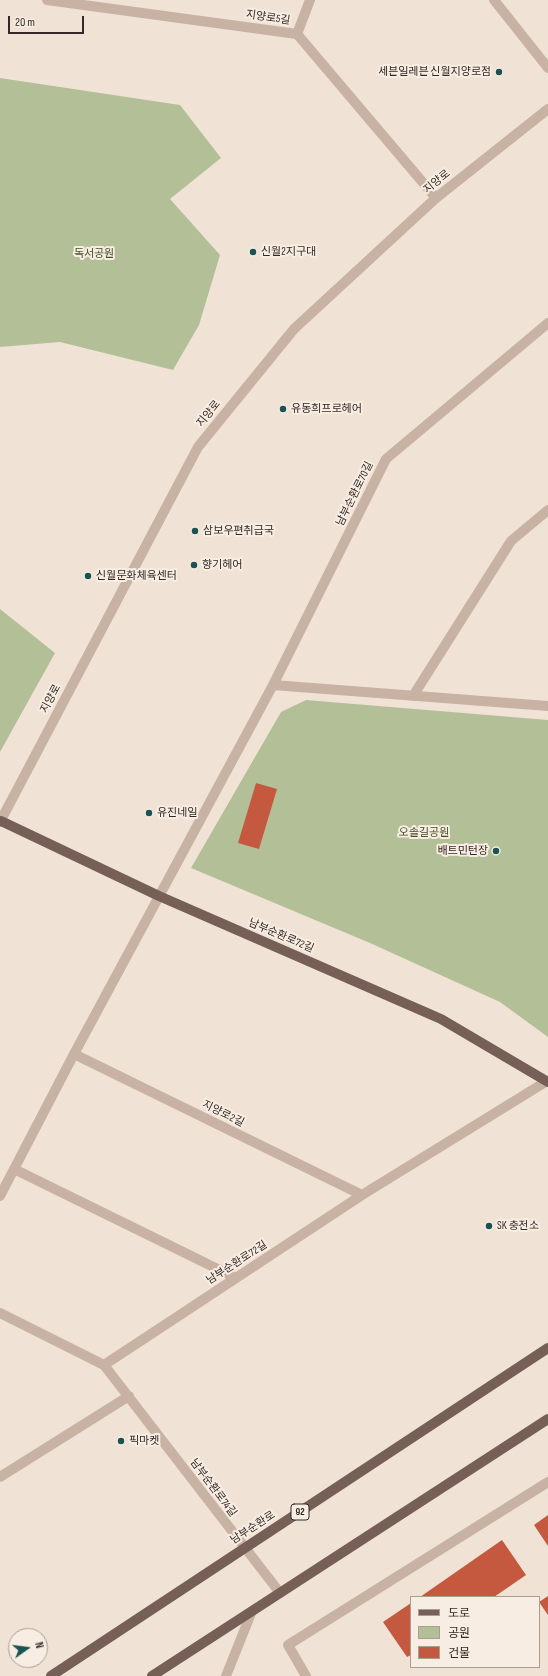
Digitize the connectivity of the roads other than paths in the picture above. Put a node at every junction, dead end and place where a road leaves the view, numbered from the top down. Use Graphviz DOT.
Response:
graph roads {
  1 [pos="47,0"];
  2 [pos="310,0"];
  3 [pos="494,0"];
  4 [pos="297,34"];
  5 [pos="548,68"];
  6 [pos="548,109"];
  7 [pos="436,198"];
  8 [pos="548,323"];
  9 [pos="548,510"];
  10 [pos="273,686"];
  11 [pos="413,696"];
  12 [pos="548,706"];
  13 [pos="0,821"];
  14 [pos="159,896"];
  15 [pos="74,1054"];
  16 [pos="548,1082"];
  17 [pos="14,1169"];
  18 [pos="362,1195"];
  19 [pos="0,1196"];
  20 [pos="236,1278"];
  21 [pos="0,1313"];
  22 [pos="548,1348"];
  23 [pos="104,1365"];
  24 [pos="128,1396"];
  25 [pos="548,1419"];
  26 [pos="0,1477"];
  27 [pos="548,1482"];
  28 [pos="245,1548"];
  29 [pos="280,1593"];
  30 [pos="252,1611"];
  31 [pos="51,1676"];
  32 [pos="152,1676"];
  33 [pos="226,1676"];
  34 [pos="306,1676"];
  1 -- 4 [label="street, 지양로5길"];
  2 -- 4 [label="street"];
  3 -- 5 [label="street"];
  4 -- 7 [label="street, 지양로5길"];
  6 -- 7 [label="street, 지양로"];
  7 -- 13 [label="street, 지양로"];
  8 -- 10 [label="street, 남부순환로70길"];
  9 -- 11 [label="street"];
  10 -- 11 [label="street"];
  10 -- 14 [label="street, 남부순환로70길"];
  11 -- 12 [label="street"];
  13 -- 14 [label="main road, 남부순환로72길"];
  14 -- 15 [label="street"];
  14 -- 16 [label="main road, 남부순환로72길"];
  15 -- 17 [label="street"];
  15 -- 18 [label="street, 지양로2길"];
  16 -- 18 [label="street, 남부순환로72길"];
  17 -- 19 [label="street"];
  17 -- 20 [label="street"];
  18 -- 20 [label="street, 남부순환로72길"];
  20 -- 23 [label="street, 남부순환로72길"];
  21 -- 23 [label="street, 남부순환로74길"];
  22 -- 28 [label="main road, 남부순환로 / 92"];
  23 -- 24 [label="street, 남부순환로74길"];
  24 -- 26 [label="street"];
  24 -- 28 [label="street, 남부순환로74길"];
  25 -- 29 [label="main road"];
  27 -- 34 [label="street"];
  28 -- 29 [label="street, 남부순환로74길"];
  28 -- 31 [label="main road, 남부순환로 / 92"];
  29 -- 30 [label="main road"];
  30 -- 32 [label="main road"];
  30 -- 33 [label="street"];
}
